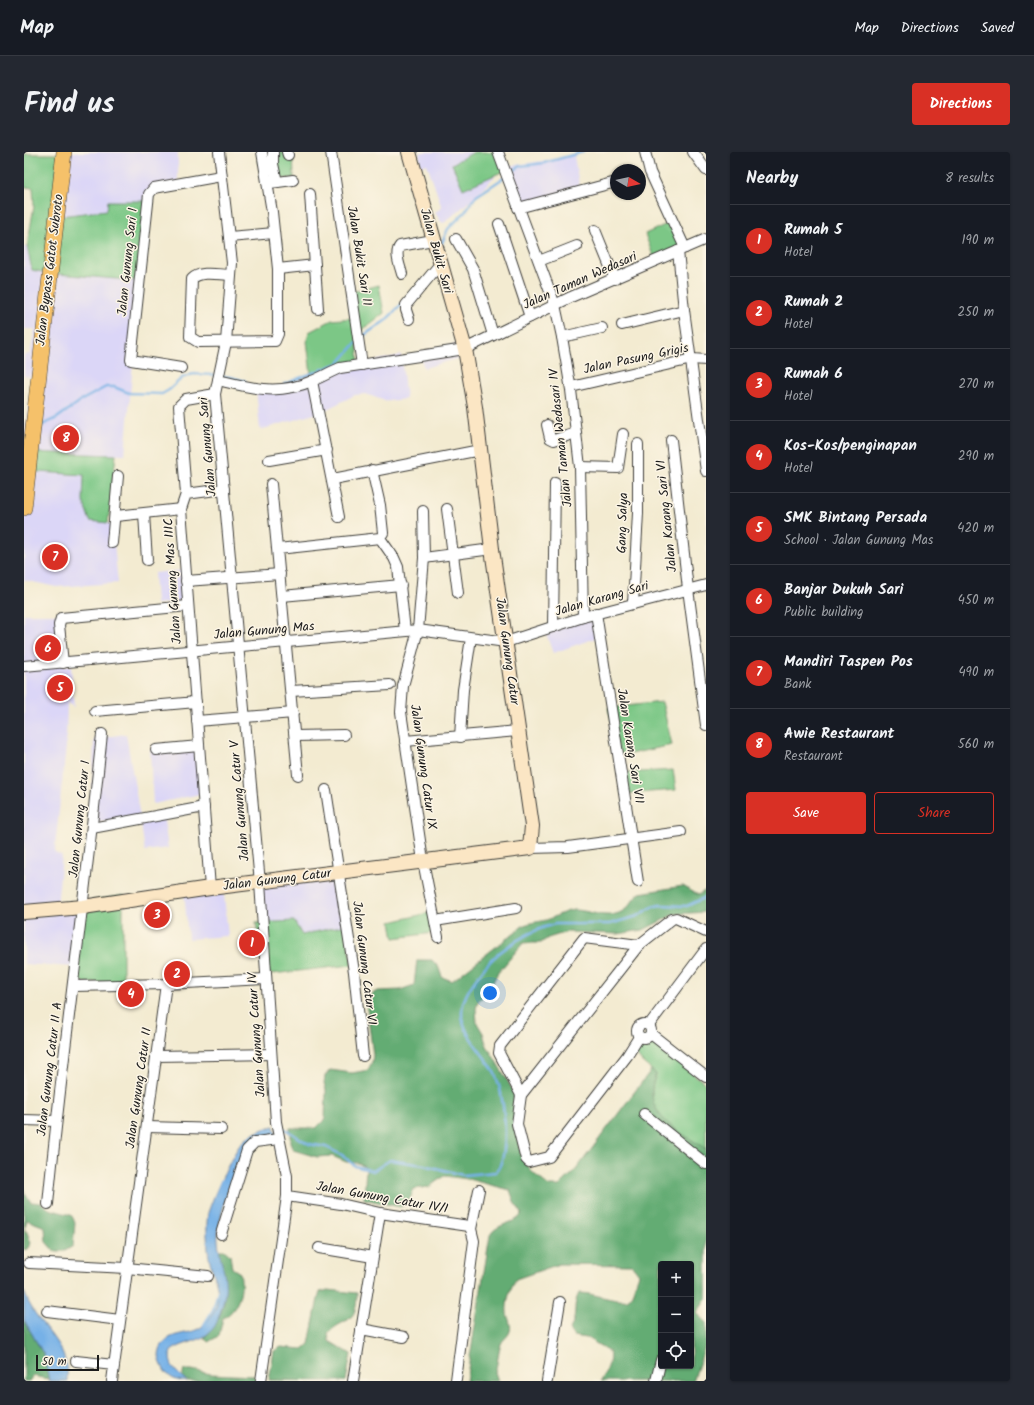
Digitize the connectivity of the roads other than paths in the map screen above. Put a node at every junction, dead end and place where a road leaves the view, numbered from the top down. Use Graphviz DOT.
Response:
graph roads {
  1 [pos="64,152"];
  2 [pos="219,152"];
  3 [pos="262,152"];
  4 [pos="273,152"];
  5 [pos="331,152"];
  6 [pos="409,152"];
  7 [pos="498,152"];
  8 [pos="645,152"];
  9 [pos="693,152"];
  10 [pos="706,170"];
  11 [pos="650,172"];
  12 [pos="646,173"];
  13 [pos="222,176"];
  14 [pos="293,180"];
  15 [pos="277,182"];
  16 [pos="266,184"];
  17 [pos="610,184"];
  18 [pos="310,194"];
  19 [pos="518,208"];
  20 [pos="499,224"];
  21 [pos="595,230"];
  22 [pos="274,232"];
  23 [pos="229,237"];
  24 [pos="456,239"];
  25 [pos="706,239"];
  26 [pos="433,240"];
  27 [pos="577,246"];
  28 [pos="682,249"];
  29 [pos="539,261"];
  30 [pos="440,264"];
  31 [pos="315,265"];
  32 [pos="278,269"];
  33 [pos="402,274"];
  34 [pos="231,275"];
  35 [pos="615,279"];
  36 [pos="555,305"];
  37 [pos="318,309"];
  38 [pos="684,310"];
  39 [pos="530,317"];
  40 [pos="409,319"];
  41 [pos="622,325"];
  42 [pos="602,328"];
  43 [pos="493,335"];
  44 [pos="562,337"];
  45 [pos="226,342"];
  46 [pos="465,349"];
  47 [pos="692,359"];
  48 [pos="706,360"];
  49 [pos="362,365"];
  50 [pos="181,368"];
  51 [pos="218,380"];
  52 [pos="312,381"];
  53 [pos="571,387"];
  54 [pos="215,394"];
  55 [pos="547,424"];
  56 [pos="576,433"];
  57 [pos="623,434"];
  58 [pos="704,439"];
  59 [pos="671,440"];
  60 [pos="638,444"];
  61 [pos="327,450"];
  62 [pos="480,450"];
  63 [pos="269,460"];
  64 [pos="580,467"];
  65 [pos="372,470"];
  66 [pos="706,471"];
  67 [pos="26,473"];
  68 [pos="118,476"];
  69 [pos="333,479"];
  70 [pos="555,483"];
  71 [pos="271,484"];
  72 [pos="224,489"];
  73 [pos="186,494"];
  74 [pos="24,508"];
  75 [pos="180,509"];
  76 [pos="446,509"];
  77 [pos="423,511"];
  78 [pos="144,514"];
  79 [pos="116,516"];
  80 [pos="339,517"];
  81 [pos="382,535"];
  82 [pos="112,543"];
  83 [pos="278,549"];
  84 [pos="492,549"];
  85 [pos="453,554"];
  86 [pos="424,558"];
  87 [pos="147,560"];
  88 [pos="280,574"];
  89 [pos="232,578"];
  90 [pos="186,581"];
  91 [pos="401,585"];
  92 [pos="706,585"];
  93 [pos="688,589"];
  94 [pos="458,593"];
  95 [pos="282,596"];
  96 [pos="633,604"];
  97 [pos="188,606"];
  98 [pos="596,613"];
  99 [pos="583,617"];
  100 [pos="553,627"];
  101 [pos="418,630"];
  102 [pos="405,631"];
  103 [pos="471,638"];
  104 [pos="287,642"];
  105 [pos="506,642"];
  106 [pos="238,646"];
  107 [pos="192,651"];
  108 [pos="63,663"];
  109 [pos="24,666"];
  110 [pos="390,685"];
  111 [pos="291,691"];
  112 [pos="196,702"];
  113 [pos="95,711"];
  114 [pos="293,713"];
  115 [pos="245,717"];
  116 [pos="197,721"];
  117 [pos="706,725"];
  118 [pos="518,731"];
  119 [pos="102,734"];
  120 [pos="344,735"];
  121 [pos="295,736"];
  122 [pos="460,737"];
  123 [pos="405,742"];
  124 [pos="199,746"];
  125 [pos="156,750"];
  126 [pos="298,775"];
  127 [pos="326,790"];
  128 [pos="204,807"];
  129 [pos="92,828"];
  130 [pos="681,832"];
  131 [pos="632,838"];
  132 [pos="530,848"];
  133 [pos="423,861"];
  134 [pos="339,872"];
  135 [pos="638,882"];
  136 [pos="260,883"];
  137 [pos="210,888"];
  138 [pos="83,907"];
  139 [pos="516,908"];
  140 [pos="24,912"];
  141 [pos="435,921"];
  142 [pos="706,932"];
  143 [pos="438,937"];
  144 [pos="639,946"];
  145 [pos="706,949"];
  146 [pos="266,979"];
  147 [pos="166,984"];
  148 [pos="74,986"];
  149 [pos="650,1029"];
  150 [pos="271,1054"];
  151 [pos="156,1056"];
  152 [pos="363,1056"];
  153 [pos="706,1077"];
  154 [pos="521,1095"];
  155 [pos="644,1114"];
  156 [pos="24,1120"];
  157 [pos="56,1121"];
  158 [pos="146,1127"];
  159 [pos="221,1129"];
  160 [pos="279,1137"];
  161 [pos="706,1164"];
  162 [pos="479,1190"];
  163 [pos="287,1196"];
  164 [pos="48,1204"];
  165 [pos="380,1213"];
  166 [pos="472,1229"];
  167 [pos="221,1234"];
  168 [pos="319,1248"];
  169 [pos="373,1257"];
  170 [pos="29,1263"];
  171 [pos="127,1268"];
  172 [pos="208,1276"];
  173 [pos="560,1302"];
  174 [pos="47,1311"];
  175 [pos="120,1320"];
  176 [pos="361,1329"];
  177 [pos="404,1337"];
  178 [pos="76,1361"];
  179 [pos="114,1365"];
  180 [pos="659,1369"];
  181 [pos="456,1380"];
  182 [pos="112,1381"];
  183 [pos="261,1381"];
  184 [pos="352,1381"];
  185 [pos="547,1381"];
  186 [pos="656,1381"];
  1 -- 67 [label="main road, Jalan Bypass Gatot Subroto"];
  2 -- 13 [label="street, Jalan Gunung Sari"];
  3 -- 16 [label="street"];
  4 -- 15 [label="street"];
  5 -- 49 [label="street, Jalan Bukit Sari II"];
  6 -- 26 [label="street, Jalan Bukit Sari"];
  7 -- 19 [label="street, Jalan Taman Wedasari IV"];
  8 -- 11 [label="street"];
  9 -- 10 [label="street"];
  11 -- 12 [label="street"];
  11 -- 28 [label="street"];
  13 -- 23 [label="street, Jalan Gunung Sari"];
  13 -- 50 [label="street, Jalan Gunung Sari I"];
  14 -- 15 [label="street"];
  15 -- 16 [label="street"];
  16 -- 22 [label="street"];
  17 -- 19 [label="street"];
  18 -- 31 [label="street"];
  19 -- 29 [label="street, Jalan Taman Wedasari IV"];
  20 -- 39 [label="street"];
  21 -- 35 [label="street"];
  22 -- 23 [label="street"];
  22 -- 32 [label="street"];
  23 -- 34 [label="street, Jalan Gunung Sari"];
  24 -- 43 [label="street"];
  25 -- 28 [label="street, Jalan Taman Wedasari"];
  26 -- 30 [label="street, Jalan Bukit Sari"];
  26 -- 33 [label="street"];
  27 -- 29 [label="street"];
  28 -- 35 [label="street, Jalan Taman Wedasari"];
  28 -- 38 [label="street"];
  29 -- 36 [label="street, Jalan Taman Wedasari IV"];
  30 -- 40 [label="street"];
  30 -- 46 [label="street, Jalan Bukit Sari"];
  31 -- 32 [label="street"];
  31 -- 37 [label="street"];
  32 -- 45 [label="street"];
  34 -- 45 [label="street, Jalan Gunung Sari"];
  34 -- 45 [label="street"];
  35 -- 36 [label="street, Jalan Taman Wedasari"];
  36 -- 39 [label="street, Jalan Taman Wedasari"];
  36 -- 44 [label="street, Jalan Taman Wedasari IV"];
  38 -- 41 [label="street"];
  38 -- 47 [label="street"];
  39 -- 43 [label="street, Jalan Taman Wedasari"];
  42 -- 44 [label="street"];
  43 -- 46 [label="street, Jalan Taman Wedasari"];
  44 -- 53 [label="street, Jalan Taman Wedasari IV"];
  45 -- 51 [label="street, Jalan Gunung Sari"];
  46 -- 49 [label="street, Jalan Taman Wedasari"];
  46 -- 62 [label="street, Jalan Gunung Catur"];
  47 -- 48 [label="street, Jalan Pasung Grigis"];
  47 -- 53 [label="street, Jalan Pasung Grigis"];
  47 -- 58 [label="street"];
  49 -- 52 [label="street, Jalan Taman Wedasari"];
  51 -- 52 [label="street, Jalan Taman Wedasari"];
  51 -- 54 [label="street, Jalan Gunung Sari"];
  52 -- 61 [label="street"];
  53 -- 56 [label="street, Jalan Taman Wedasari IV"];
  54 -- 72 [label="street, Jalan Gunung Sari"];
  54 -- 73 [label="street"];
  55 -- 56 [label="street"];
  56 -- 64 [label="street, Jalan Taman Wedasari IV"];
  57 -- 64 [label="street"];
  58 -- 66 [label="street"];
  59 -- 93 [label="street, Jalan Karang Sari VI"];
  60 -- 96 [label="street, Gang Salya"];
  61 -- 63 [label="street"];
  61 -- 69 [label="street"];
  62 -- 65 [label="street"];
  62 -- 84 [label="street, Jalan Gunung Catur"];
  64 -- 99 [label="street, Jalan Taman Wedasari IV"];
  65 -- 69 [label="street"];
  65 -- 81 [label="street"];
  67 -- 74 [label="main road, Jalan Bypass Gatot Subroto"];
  68 -- 79 [label="street"];
  69 -- 80 [label="street"];
  70 -- 100 [label="street"];
  71 -- 83 [label="street"];
  72 -- 73 [label="street"];
  72 -- 89 [label="street, Jalan Gunung Sari"];
  73 -- 75 [label="street"];
  75 -- 78 [label="street"];
  75 -- 90 [label="street, Jalan Gunung Mas IIIC"];
  76 -- 85 [label="street"];
  77 -- 86 [label="street, Jalan Gunung Catur IX"];
  78 -- 79 [label="street"];
  78 -- 87 [label="street"];
  79 -- 82 [label="street"];
  81 -- 83 [label="street"];
  81 -- 91 [label="street"];
  83 -- 88 [label="street"];
  84 -- 85 [label="street"];
  84 -- 105 [label="street, Jalan Gunung Catur"];
  85 -- 86 [label="street"];
  85 -- 94 [label="street"];
  86 -- 101 [label="street, Jalan Gunung Catur IX"];
  88 -- 89 [label="street"];
  88 -- 95 [label="street"];
  89 -- 90 [label="street"];
  89 -- 106 [label="street, Jalan Gunung Sari"];
  90 -- 97 [label="street, Jalan Gunung Mas IIIC"];
  91 -- 95 [label="street"];
  91 -- 102 [label="street"];
  92 -- 93 [label="street, Jalan Karang Sari"];
  93 -- 96 [label="street, Jalan Karang Sari"];
  93 -- 117 [label="street, Jalan Karang Sari VI"];
  95 -- 104 [label="street"];
  96 -- 98 [label="street, Jalan Karang Sari"];
  97 -- 107 [label="street, Jalan Gunung Mas IIIC"];
  97 -- 108 [label="street"];
  98 -- 99 [label="street, Jalan Karang Sari"];
  98 -- 131 [label="street, Jalan Karang Sari VII"];
  99 -- 100 [label="street, Jalan Karang Sari"];
  100 -- 105 [label="street, Jalan Karang Sari"];
  101 -- 102 [label="street, Jalan Gunung Mas"];
  101 -- 103 [label="street, Jalan Gunung Mas"];
  101 -- 123 [label="street, Jalan Gunung Catur IX"];
  102 -- 104 [label="street, Jalan Gunung Mas"];
  103 -- 105 [label="street, Jalan Gunung Mas"];
  103 -- 122 [label="street"];
  104 -- 106 [label="street, Jalan Gunung Mas"];
  104 -- 111 [label="street"];
  105 -- 118 [label="street, Jalan Gunung Catur"];
  106 -- 107 [label="street, Jalan Gunung Mas"];
  106 -- 115 [label="street, Jalan Gunung Sari"];
  107 -- 108 [label="street, Jalan Gunung Mas"];
  107 -- 112 [label="street, Jalan Gunung Mas IIIC"];
  108 -- 109 [label="street, Jalan Gunung Mas"];
  110 -- 111 [label="street"];
  111 -- 114 [label="street"];
  112 -- 113 [label="street"];
  112 -- 116 [label="street, Jalan Gunung Mas IIIC"];
  114 -- 115 [label="street"];
  114 -- 121 [label="street"];
  115 -- 116 [label="street"];
  115 -- 136 [label="street, Jalan Gunung Catur V"];
  116 -- 124 [label="street, Jalan Gunung Mas IIIC"];
  118 -- 122 [label="street"];
  118 -- 132 [label="street, Jalan Gunung Catur"];
  119 -- 129 [label="street, Jalan Gunung Catur I"];
  120 -- 121 [label="street"];
  121 -- 126 [label="street"];
  122 -- 123 [label="street"];
  123 -- 133 [label="street, Jalan Gunung Catur IX"];
  124 -- 125 [label="street"];
  124 -- 128 [label="street, Jalan Gunung Mas IIIC"];
  127 -- 134 [label="street, Jalan Gunung Catur VI"];
  128 -- 129 [label="street"];
  128 -- 137 [label="street, Jalan Gunung Mas IIIC"];
  129 -- 138 [label="street, Jalan Gunung Catur I"];
  130 -- 131 [label="street, Jalan Gunung Catur"];
  131 -- 132 [label="street, Jalan Gunung Catur"];
  131 -- 135 [label="street, Jalan Karang Sari VII"];
  132 -- 133 [label="street, Jalan Gunung Catur"];
  133 -- 134 [label="street, Jalan Gunung Catur"];
  133 -- 141 [label="street, Jalan Gunung Catur IX"];
  134 -- 136 [label="street, Jalan Gunung Catur"];
  134 -- 152 [label="street, Jalan Gunung Catur VI"];
  136 -- 137 [label="street, Jalan Gunung Catur"];
  136 -- 146 [label="street, Jalan Gunung Catur IV"];
  137 -- 138 [label="street, Jalan Gunung Catur"];
  138 -- 140 [label="street, Jalan Gunung Catur"];
  138 -- 148 [label="street"];
  139 -- 141 [label="street"];
  141 -- 143 [label="street, Jalan Gunung Catur IX"];
  142 -- 144 [label="street"];
  144 -- 154 [label="street"];
  144 -- 154 [label="street"];
  145 -- 149 [label="street"];
  146 -- 147 [label="street"];
  146 -- 150 [label="street, Jalan Gunung Catur IV"];
  147 -- 148 [label="street"];
  147 -- 151 [label="street, Jalan Gunung Catur II"];
  148 -- 157 [label="street, Jalan Gunung Catur II A"];
  149 -- 153 [label="street"];
  149 -- 154 [label="street"];
  150 -- 151 [label="street"];
  150 -- 160 [label="street, Jalan Gunung Catur IV"];
  151 -- 158 [label="street, Jalan Gunung Catur II"];
  155 -- 161 [label="street"];
  156 -- 157 [label="street"];
  157 -- 164 [label="street, Jalan Gunung Catur II A"];
  158 -- 159 [label="street"];
  158 -- 171 [label="street, Jalan Gunung Catur II"];
  160 -- 163 [label="street, Jalan Gunung Catur IV"];
  160 -- 167 [label="street"];
  162 -- 166 [label="street"];
  163 -- 165 [label="street, Jalan Gunung Catur IV/I"];
  163 -- 183 [label="street, Jalan Gunung Catur IV"];
  165 -- 166 [label="street, Jalan Gunung Catur IV/I"];
  165 -- 169 [label="street"];
  166 -- 181 [label="street"];
  168 -- 169 [label="street"];
  169 -- 176 [label="street"];
  170 -- 171 [label="street"];
  171 -- 172 [label="street"];
  171 -- 175 [label="street, Jalan Gunung Catur II"];
  173 -- 185 [label="street"];
  174 -- 175 [label="street"];
  175 -- 179 [label="street, Jalan Gunung Catur II"];
  176 -- 177 [label="street"];
  176 -- 184 [label="street"];
  178 -- 179 [label="street"];
  179 -- 182 [label="street, Jalan Gunung Catur II"];
  180 -- 186 [label="street"];
}
